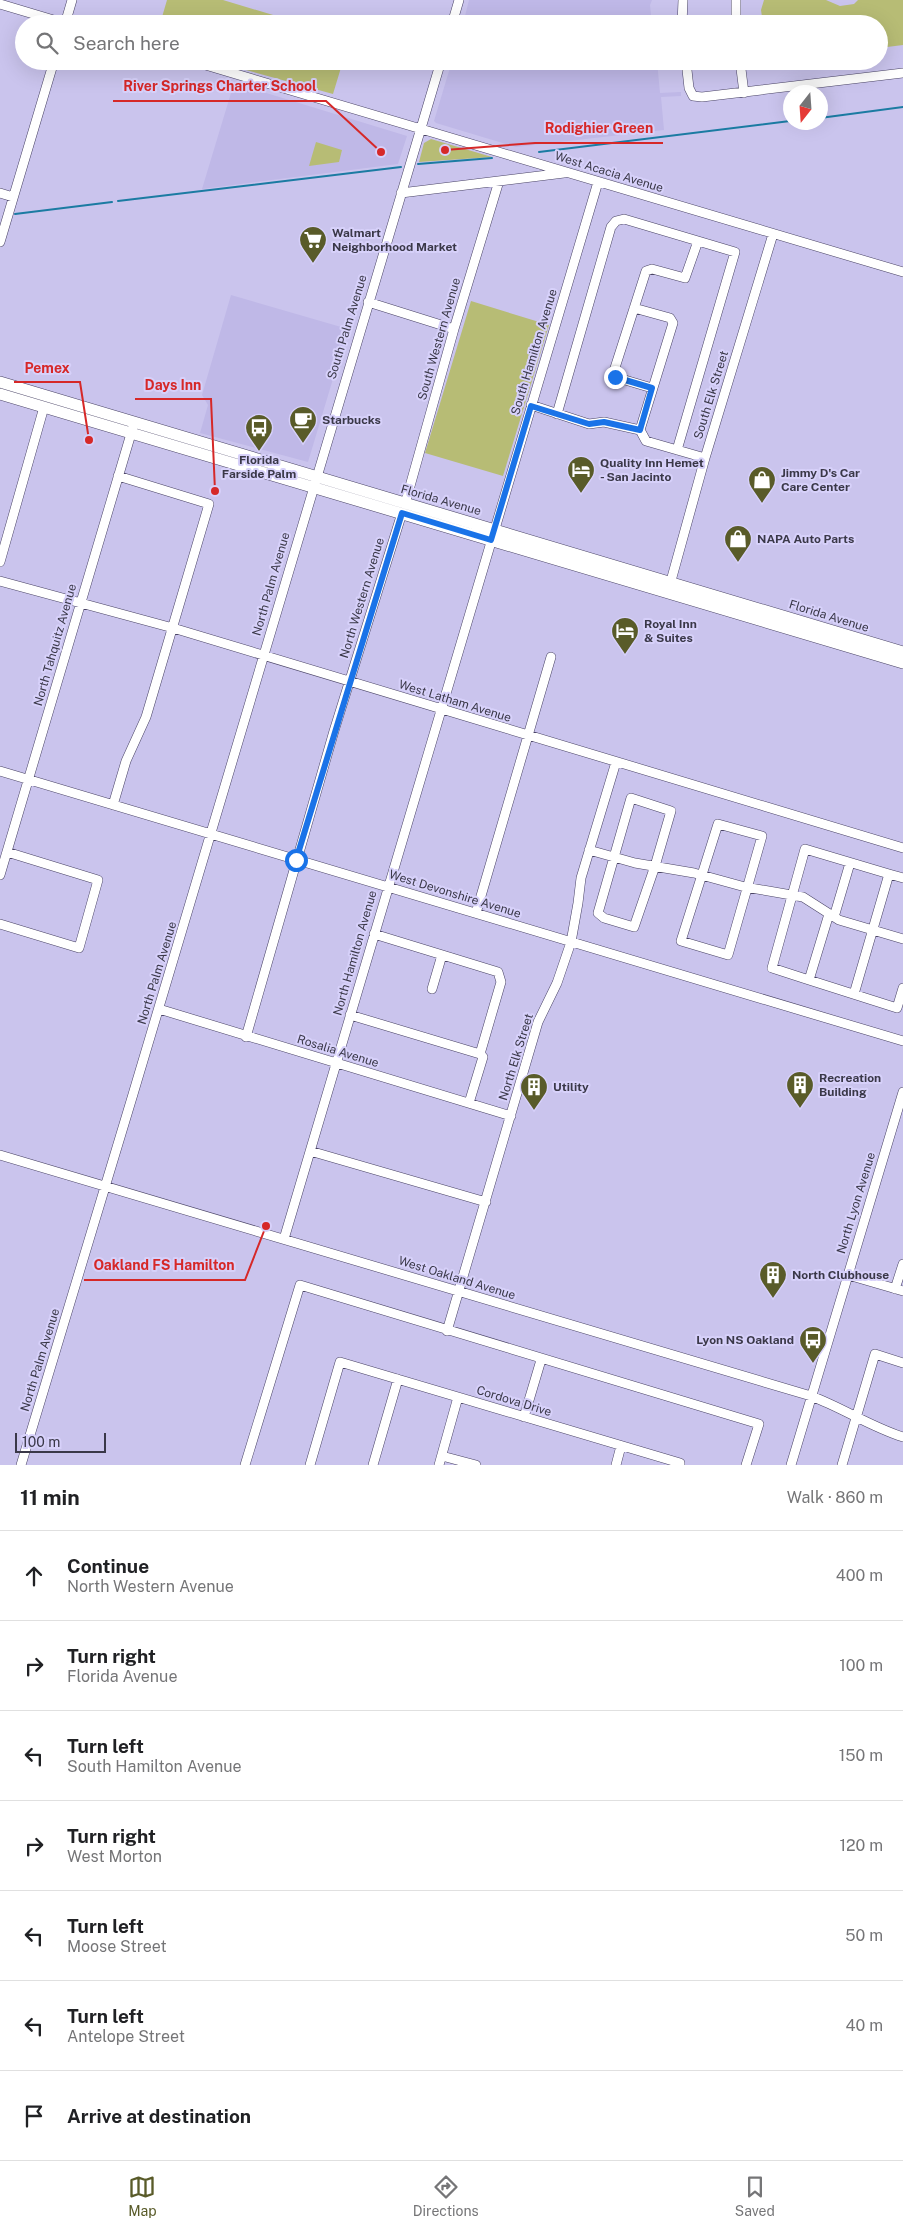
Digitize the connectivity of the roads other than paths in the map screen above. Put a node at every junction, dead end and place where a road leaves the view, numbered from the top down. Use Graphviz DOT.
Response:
graph roads {
  1 [pos="72,0"];
  2 [pos="460,0"];
  3 [pos="682,0"];
  4 [pos="736,0"];
  5 [pos="0,4"];
  6 [pos="36,15"];
  7 [pos="68,15"];
  8 [pos="455,15"];
  9 [pos="682,15"];
  10 [pos="736,15"];
  11 [pos="51,70"];
  12 [pos="222,70"];
  13 [pos="438,70"];
  14 [pos="687,70"];
  15 [pos="741,70"];
  16 [pos="903,74"];
  17 [pos="744,93"];
  18 [pos="420,129"];
  19 [pos="568,173"];
  20 [pos="499,181"];
  21 [pos="598,182"];
  22 [pos="0,193"];
  23 [pos="401,193"];
  24 [pos="13,197"];
  25 [pos="773,234"];
  26 [pos="698,241"];
  27 [pos="0,242"];
  28 [pos="903,272"];
  29 [pos="368,302"];
  30 [pos="634,308"];
  31 [pos="454,329"];
  32 [pos="0,382"];
  33 [pos="652,388"];
  34 [pos="0,394"];
  35 [pos="44,407"];
  36 [pos="534,407"];
  37 [pos="94,410"];
  38 [pos="557,414"];
  39 [pos="132,427"];
  40 [pos="640,430"];
  41 [pos="677,450"];
  42 [pos="705,458"];
  43 [pos="118,476"];
  44 [pos="314,481"];
  45 [pos="403,509"];
  46 [pos="492,535"];
  47 [pos="0,562"];
  48 [pos="0,581"];
  49 [pos="669,588"];
  50 [pos="80,604"];
  51 [pos="173,628"];
  52 [pos="785,628"];
  53 [pos="881,646"];
  54 [pos="903,652"];
  55 [pos="264,656"];
  56 [pos="551,656"];
  57 [pos="903,663"];
  58 [pos="349,682"];
  59 [pos="440,709"];
  60 [pos="529,736"];
  61 [pos="616,762"];
  62 [pos="0,771"];
  63 [pos="28,779"];
  64 [pos="113,805"];
  65 [pos="211,834"];
  66 [pos="903,848"];
  67 [pos="589,850"];
  68 [pos="7,852"];
  69 [pos="613,857"];
  70 [pos="296,860"];
  71 [pos="850,863"];
  72 [pos="655,866"];
  73 [pos="889,874"];
  74 [pos="0,875"];
  75 [pos="702,875"];
  76 [pos="903,878"];
  77 [pos="388,887"];
  78 [pos="748,888"];
  79 [pos="793,895"];
  80 [pos="476,913"];
  81 [pos="831,915"];
  82 [pos="0,924"];
  83 [pos="873,930"];
  84 [pos="374,934"];
  85 [pos="903,939"];
  86 [pos="571,942"];
  87 [pos="442,955"];
  88 [pos="809,980"];
  89 [pos="903,988"];
  90 [pos="432,989"];
  91 [pos="854,994"];
  92 [pos="159,1009"];
  93 [pos="353,1016"];
  94 [pos="246,1036"];
  95 [pos="903,1041"];
  96 [pos="480,1054"];
  97 [pos="336,1064"];
  98 [pos="903,1092"];
  99 [pos="469,1103"];
  100 [pos="511,1116"];
  101 [pos="310,1150"];
  102 [pos="0,1155"];
  103 [pos="106,1186"];
  104 [pos="486,1202"];
  105 [pos="284,1239"];
  106 [pos="903,1264"];
  107 [pos="848,1275"];
  108 [pos="899,1290"];
  109 [pos="458,1291"];
  110 [pos="447,1331"];
  111 [pos="541,1360"];
  112 [pos="903,1363"];
  113 [pos="398,1379"];
  114 [pos="811,1396"];
  115 [pos="458,1397"];
  116 [pos="856,1416"];
  117 [pos="524,1417"];
  118 [pos="903,1436"];
  119 [pos="621,1446"];
  120 [pos="440,1460"];
  121 [pos="680,1464"];
  122 [pos="21,1465"];
  123 [pos="245,1465"];
  124 [pos="310,1465"];
  125 [pos="372,1465"];
  126 [pos="476,1465"];
  127 [pos="616,1465"];
  128 [pos="746,1465"];
  129 [pos="791,1465"];
  130 [pos="842,1465"];
  1 -- 7 [label="street"];
  2 -- 8 [label="street"];
  3 -- 9 [label="street"];
  4 -- 10 [label="street"];
  5 -- 6 [label="street"];
  11 -- 24 [label="street"];
  12 -- 18 [label="street, West Acacia Avenue"];
  13 -- 18 [label="street, South Palm Avenue"];
  14 -- 17 [label="street"];
  15 -- 17 [label="street"];
  16 -- 17 [label="street"];
  18 -- 19 [label="street, West Acacia Avenue"];
  18 -- 23 [label="street, South Palm Avenue"];
  19 -- 20 [label="street"];
  19 -- 21 [label="street, West Acacia Avenue"];
  20 -- 23 [label="street"];
  20 -- 31 [label="street, South Western Avenue"];
  21 -- 25 [label="street, West Acacia Avenue"];
  21 -- 36 [label="street, South Hamilton Avenue"];
  22 -- 24 [label="street"];
  23 -- 29 [label="street, South Palm Avenue"];
  24 -- 27 [label="street"];
  25 -- 28 [label="street, West Acacia Avenue"];
  25 -- 42 [label="street, South Elk Street"];
  26 -- 30 [label="street"];
  26 -- 38 [label="street"];
  26 -- 41 [label="street"];
  29 -- 31 [label="street"];
  29 -- 44 [label="street, South Palm Avenue"];
  30 -- 33 [label="street"];
  30 -- 33 [label="street"];
  31 -- 45 [label="street, South Western Avenue"];
  32 -- 37 [label="main road, Florida Avenue"];
  33 -- 40 [label="street"];
  34 -- 35 [label="main road, Florida Avenue"];
  35 -- 37 [label="main road"];
  35 -- 39 [label="main road, Florida Avenue"];
  35 -- 47 [label="street"];
  36 -- 38 [label="street"];
  36 -- 46 [label="street, South Hamilton Avenue"];
  37 -- 39 [label="main road, Florida Avenue"];
  38 -- 40 [label="street"];
  39 -- 43 [label="street, North Tahquitz Avenue"];
  39 -- 44 [label="main road, Florida Avenue"];
  39 -- 44 [label="main road, Florida Avenue"];
  40 -- 41 [label="street"];
  41 -- 42 [label="street"];
  42 -- 49 [label="street, South Elk Street"];
  43 -- 50 [label="street, North Tahquitz Avenue"];
  43 -- 51 [label="street"];
  44 -- 45 [label="main road, Florida Avenue"];
  44 -- 55 [label="street, North Palm Avenue"];
  45 -- 46 [label="main road, Florida Avenue"];
  45 -- 58 [label="street, North Western Avenue"];
  46 -- 49 [label="main road, Florida Avenue"];
  46 -- 59 [label="street, North Hamilton Avenue"];
  48 -- 50 [label="street, West Latham Avenue"];
  49 -- 52 [label="main road, Florida Avenue"];
  49 -- 53 [label="main road, Florida Avenue"];
  50 -- 51 [label="street, West Latham Avenue"];
  50 -- 63 [label="street, North Tahquitz Avenue"];
  51 -- 55 [label="street, West Latham Avenue"];
  51 -- 64 [label="street"];
  52 -- 53 [label="main road"];
  52 -- 57 [label="main road, Florida Avenue"];
  53 -- 54 [label="main road, Florida Avenue"];
  55 -- 58 [label="street, West Latham Avenue"];
  55 -- 65 [label="street, North Palm Avenue"];
  56 -- 60 [label="street"];
  58 -- 59 [label="street, West Latham Avenue"];
  58 -- 70 [label="street, North Western Avenue"];
  59 -- 60 [label="street, West Latham Avenue"];
  59 -- 77 [label="street, North Hamilton Avenue"];
  60 -- 61 [label="street, West Latham Avenue"];
  60 -- 80 [label="street"];
  61 -- 66 [label="street, West Latham Avenue"];
  61 -- 67 [label="street, North Elk Street"];
  62 -- 63 [label="street, West Devonshire Avenue"];
  63 -- 64 [label="street, West Devonshire Avenue"];
  63 -- 68 [label="street, North Tahquitz Avenue"];
  64 -- 65 [label="street, West Devonshire Avenue"];
  65 -- 70 [label="street, West Devonshire Avenue"];
  65 -- 92 [label="street, North Palm Avenue"];
  67 -- 69 [label="street"];
  67 -- 86 [label="street, North Elk Street"];
  68 -- 74 [label="street, North Tahquitz Avenue"];
  68 -- 82 [label="street"];
  69 -- 72 [label="street"];
  69 -- 72 [label="street"];
  69 -- 72 [label="street"];
  70 -- 77 [label="street, West Devonshire Avenue"];
  70 -- 94 [label="street, North Western Avenue"];
  71 -- 73 [label="street"];
  71 -- 79 [label="street"];
  71 -- 81 [label="street"];
  72 -- 75 [label="street"];
  73 -- 76 [label="street"];
  73 -- 83 [label="street"];
  75 -- 78 [label="street"];
  75 -- 78 [label="street"];
  75 -- 78 [label="street"];
  77 -- 80 [label="street, West Devonshire Avenue"];
  77 -- 84 [label="street, North Hamilton Avenue"];
  78 -- 79 [label="street"];
  79 -- 81 [label="street"];
  79 -- 88 [label="street"];
  80 -- 86 [label="street, West Devonshire Avenue"];
  81 -- 83 [label="street"];
  81 -- 88 [label="street"];
  83 -- 85 [label="street"];
  83 -- 91 [label="street"];
  84 -- 87 [label="street"];
  84 -- 93 [label="street, North Hamilton Avenue"];
  86 -- 95 [label="street, West Devonshire Avenue"];
  86 -- 100 [label="street, North Elk Street"];
  87 -- 90 [label="street"];
  87 -- 96 [label="street"];
  88 -- 91 [label="street"];
  89 -- 91 [label="street"];
  92 -- 94 [label="street, Rosalia Avenue"];
  92 -- 103 [label="street, North Palm Avenue"];
  93 -- 96 [label="street"];
  93 -- 97 [label="street, North Hamilton Avenue"];
  94 -- 97 [label="street, Rosalia Avenue"];
  96 -- 99 [label="street"];
  97 -- 99 [label="street, Rosalia Avenue"];
  97 -- 101 [label="street, North Hamilton Avenue"];
  98 -- 107 [label="street, North Lyon Avenue"];
  99 -- 100 [label="street, Rosalia Avenue"];
  100 -- 104 [label="street, North Elk Street"];
  101 -- 104 [label="street"];
  101 -- 105 [label="street, North Hamilton Avenue"];
  102 -- 103 [label="street, West Oakland Avenue"];
  103 -- 105 [label="street, West Oakland Avenue"];
  103 -- 122 [label="street, North Palm Avenue"];
  104 -- 109 [label="street, North Elk Street"];
  105 -- 109 [label="street, West Oakland Avenue"];
  106 -- 108 [label="street"];
  107 -- 108 [label="street"];
  107 -- 114 [label="street, North Lyon Avenue"];
  109 -- 110 [label="street, North Elk Street"];
  109 -- 114 [label="street, West Oakland Avenue"];
  110 -- 111 [label="street"];
  110 -- 123 [label="street"];
  111 -- 117 [label="street"];
  111 -- 128 [label="street"];
  112 -- 116 [label="street"];
  113 -- 115 [label="street, Cordova Drive"];
  113 -- 124 [label="street, Cordova Drive"];
  113 -- 125 [label="street"];
  114 -- 116 [label="street, West Oakland Avenue"];
  114 -- 129 [label="street, North Lyon Avenue"];
  115 -- 117 [label="street, Cordova Drive"];
  115 -- 120 [label="street"];
  116 -- 118 [label="street, West Oakland Avenue"];
  116 -- 130 [label="street"];
  117 -- 119 [label="street, Cordova Drive"];
  119 -- 121 [label="street, Cordova Drive"];
  119 -- 127 [label="street"];
  120 -- 126 [label="street"];
}
